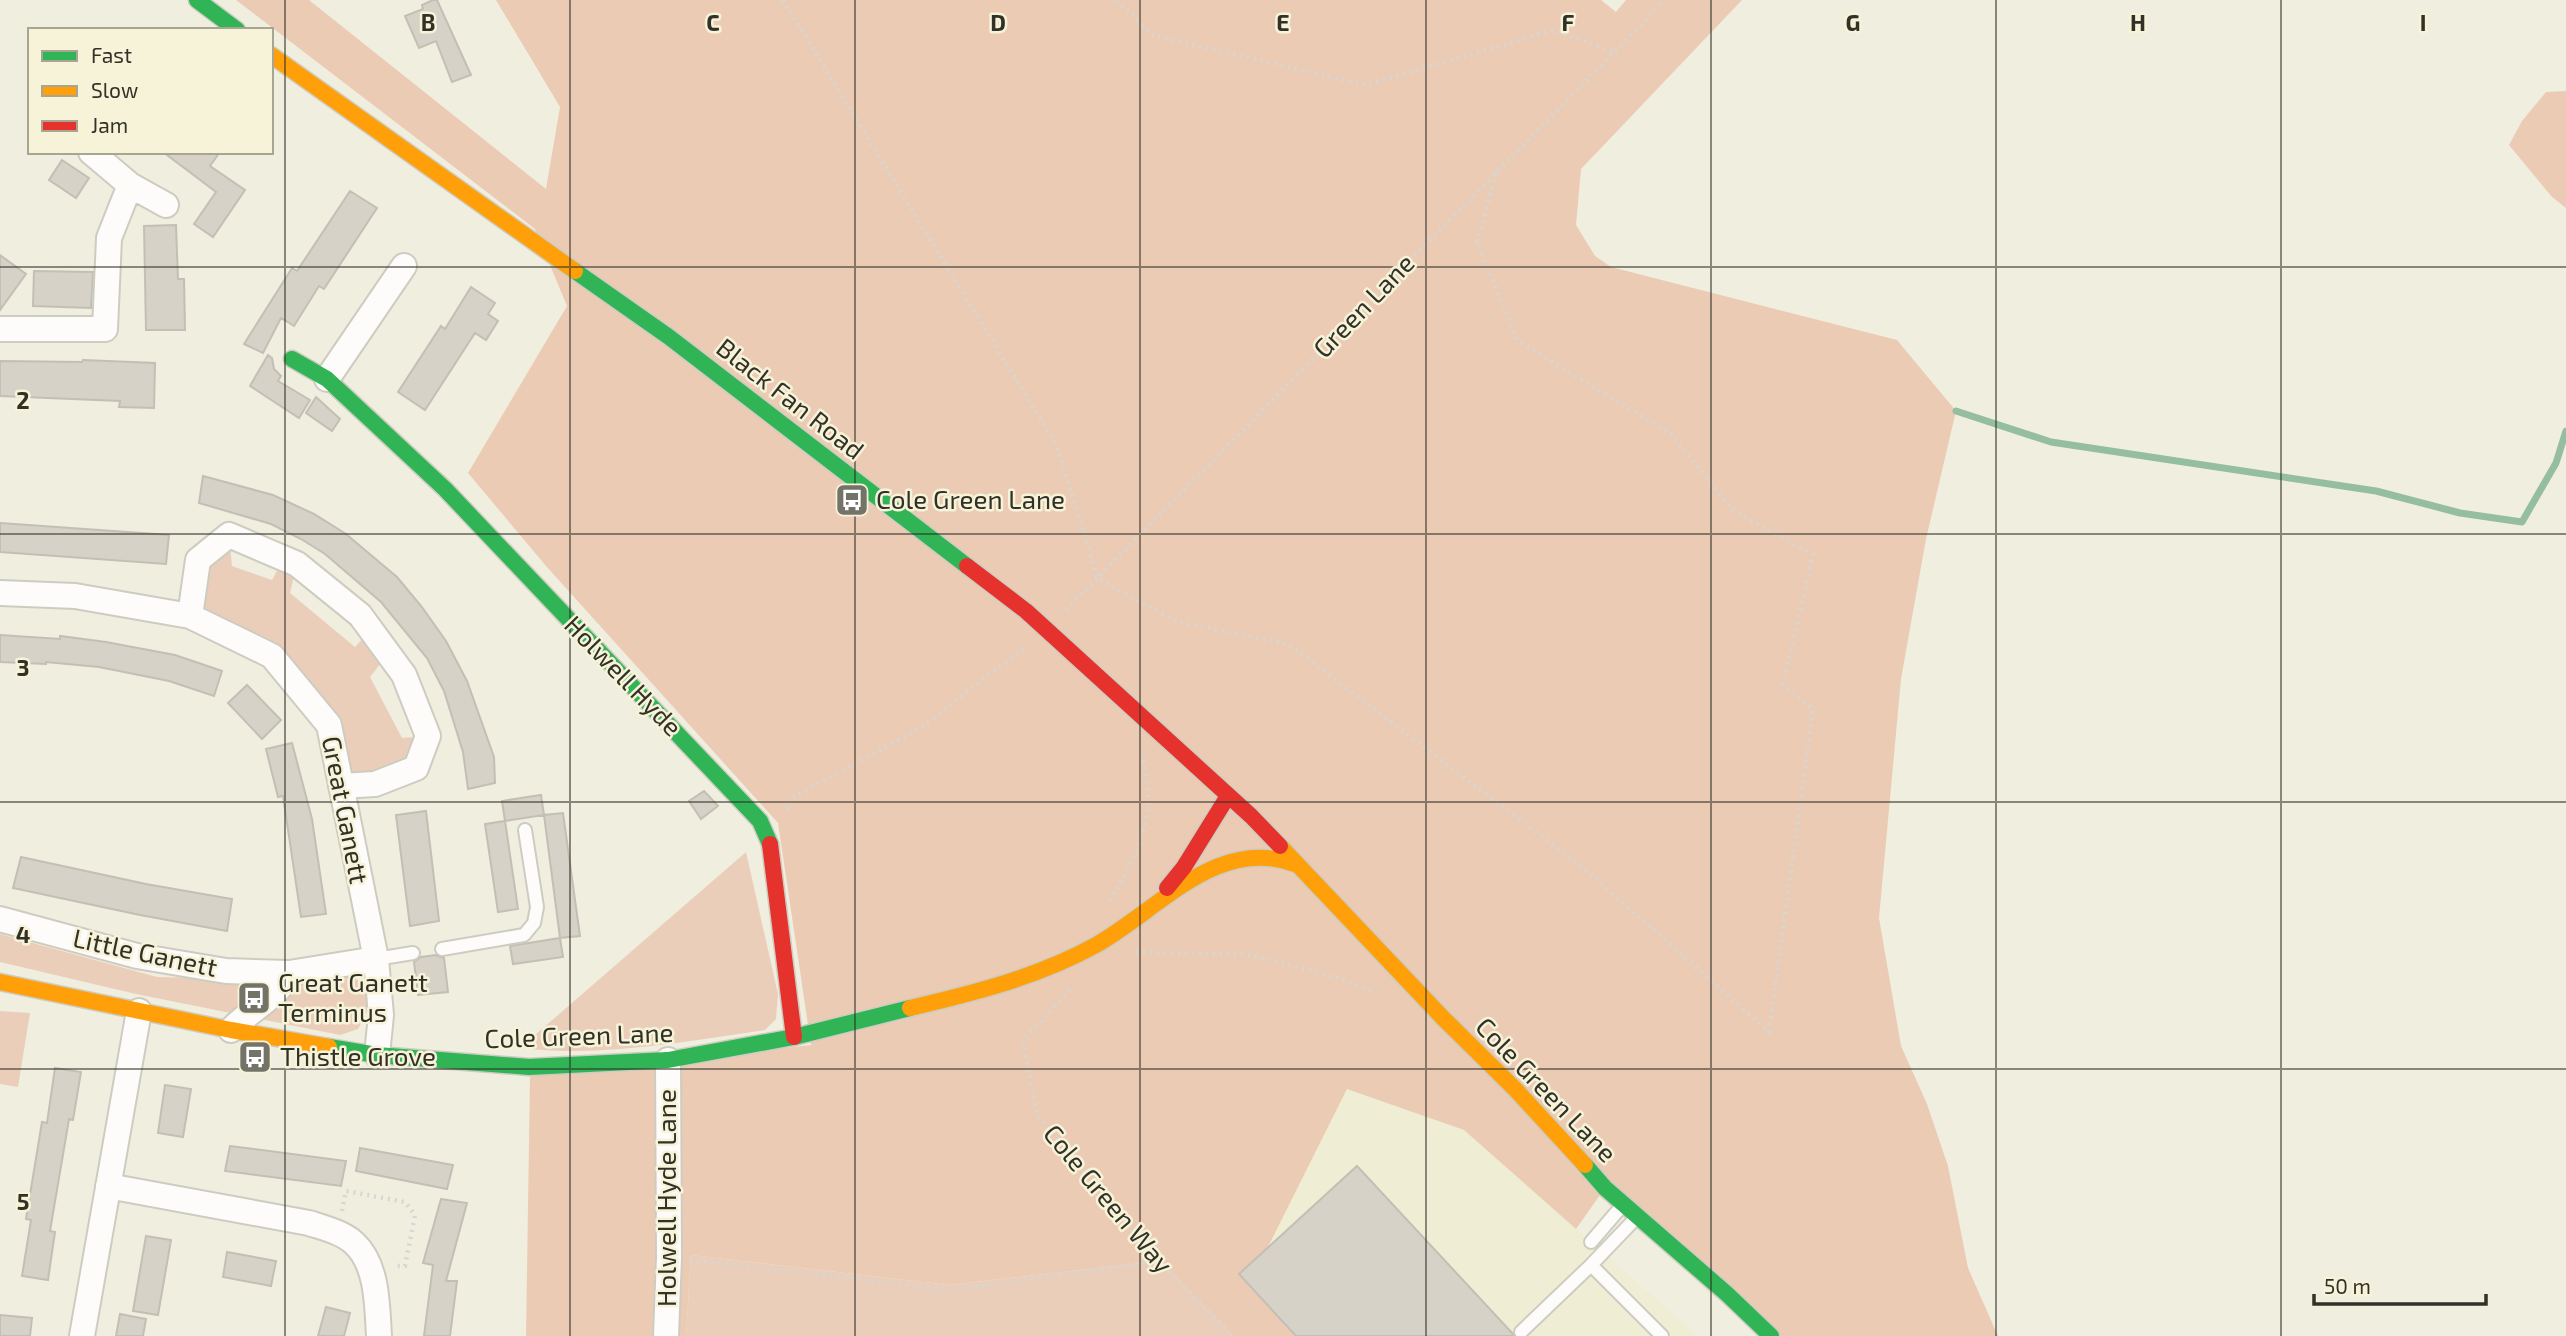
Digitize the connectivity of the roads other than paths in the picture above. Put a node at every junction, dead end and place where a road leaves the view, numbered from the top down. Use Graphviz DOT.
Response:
graph roads {
  1 [pos="197,0"];
  2 [pos="234,28"];
  3 [pos="273,56"];
  4 [pos="93,154"];
  5 [pos="130,185"];
  6 [pos="166,205"];
  7 [pos="404,266"];
  8 [pos="0,329"];
  9 [pos="292,359"];
  10 [pos="327,379"];
  11 [pos="0,593"];
  12 [pos="190,616"];
  13 [pos="341,786"];
  14 [pos="1228,796"];
  15 [pos="1251,816"];
  16 [pos="525,830"];
  17 [pos="1297,865"];
  18 [pos="1141,915"];
  19 [pos="0,919"];
  20 [pos="442,949"];
  21 [pos="413,953"];
  22 [pos="376,959"];
  23 [pos="289,973"];
  24 [pos="0,982"];
  25 [pos="139,1011"];
  26 [pos="231,1030"];
  27 [pos="794,1037"];
  28 [pos="377,1055"];
  29 [pos="668,1060"];
  30 [pos="108,1186"];
  31 [pos="1624,1204"];
  32 [pos="1638,1217"];
  33 [pos="1591,1242"];
  34 [pos="1591,1265"];
  35 [pos="1521,1332"];
  36 [pos="82,1336"];
  37 [pos="379,1336"];
  38 [pos="666,1336"];
  39 [pos="1662,1336"];
  40 [pos="1771,1336"];
  1 -- 2 [label="street"];
  3 -- 14 [label="street, Black Fan Road"];
  4 -- 5 [label="street"];
  5 -- 6 [label="street"];
  5 -- 8 [label="street"];
  7 -- 10 [label="street"];
  9 -- 10 [label="street, Holwell Hyde"];
  10 -- 27 [label="street, Holwell Hyde"];
  11 -- 12 [label="street, Great Ganett"];
  12 -- 13 [label="street, Great Ganett"];
  12 -- 13 [label="street"];
  13 -- 22 [label="street, Great Ganett"];
  14 -- 15 [label="street, Black Fan Road"];
  14 -- 18 [label="street, Cole Green Lane"];
  15 -- 17 [label="street, Cole Green Lane"];
  16 -- 20 [label="lane"];
  17 -- 18 [label="street, Cole Green Lane"];
  17 -- 31 [label="street, Cole Green Lane"];
  18 -- 27 [label="street, Cole Green Lane"];
  19 -- 23 [label="street, Little Ganett"];
  21 -- 22 [label="lane"];
  22 -- 23 [label="street, Little Ganett"];
  22 -- 28 [label="street, Great Ganett"];
  23 -- 26 [label="street"];
  24 -- 25 [label="street, Cole Green Lane"];
  25 -- 26 [label="street, Cole Green Lane"];
  25 -- 30 [label="street"];
  26 -- 28 [label="street, Cole Green Lane"];
  27 -- 29 [label="street, Cole Green Lane"];
  28 -- 29 [label="street, Cole Green Lane"];
  29 -- 38 [label="street, Holwell Hyde Lane"];
  30 -- 36 [label="street"];
  30 -- 37 [label="street"];
  31 -- 32 [label="street, Cole Green Lane"];
  31 -- 33 [label="lane"];
  32 -- 34 [label="lane"];
  32 -- 40 [label="street, Cole Green Lane"];
  34 -- 35 [label="lane"];
  34 -- 39 [label="lane"];
}
